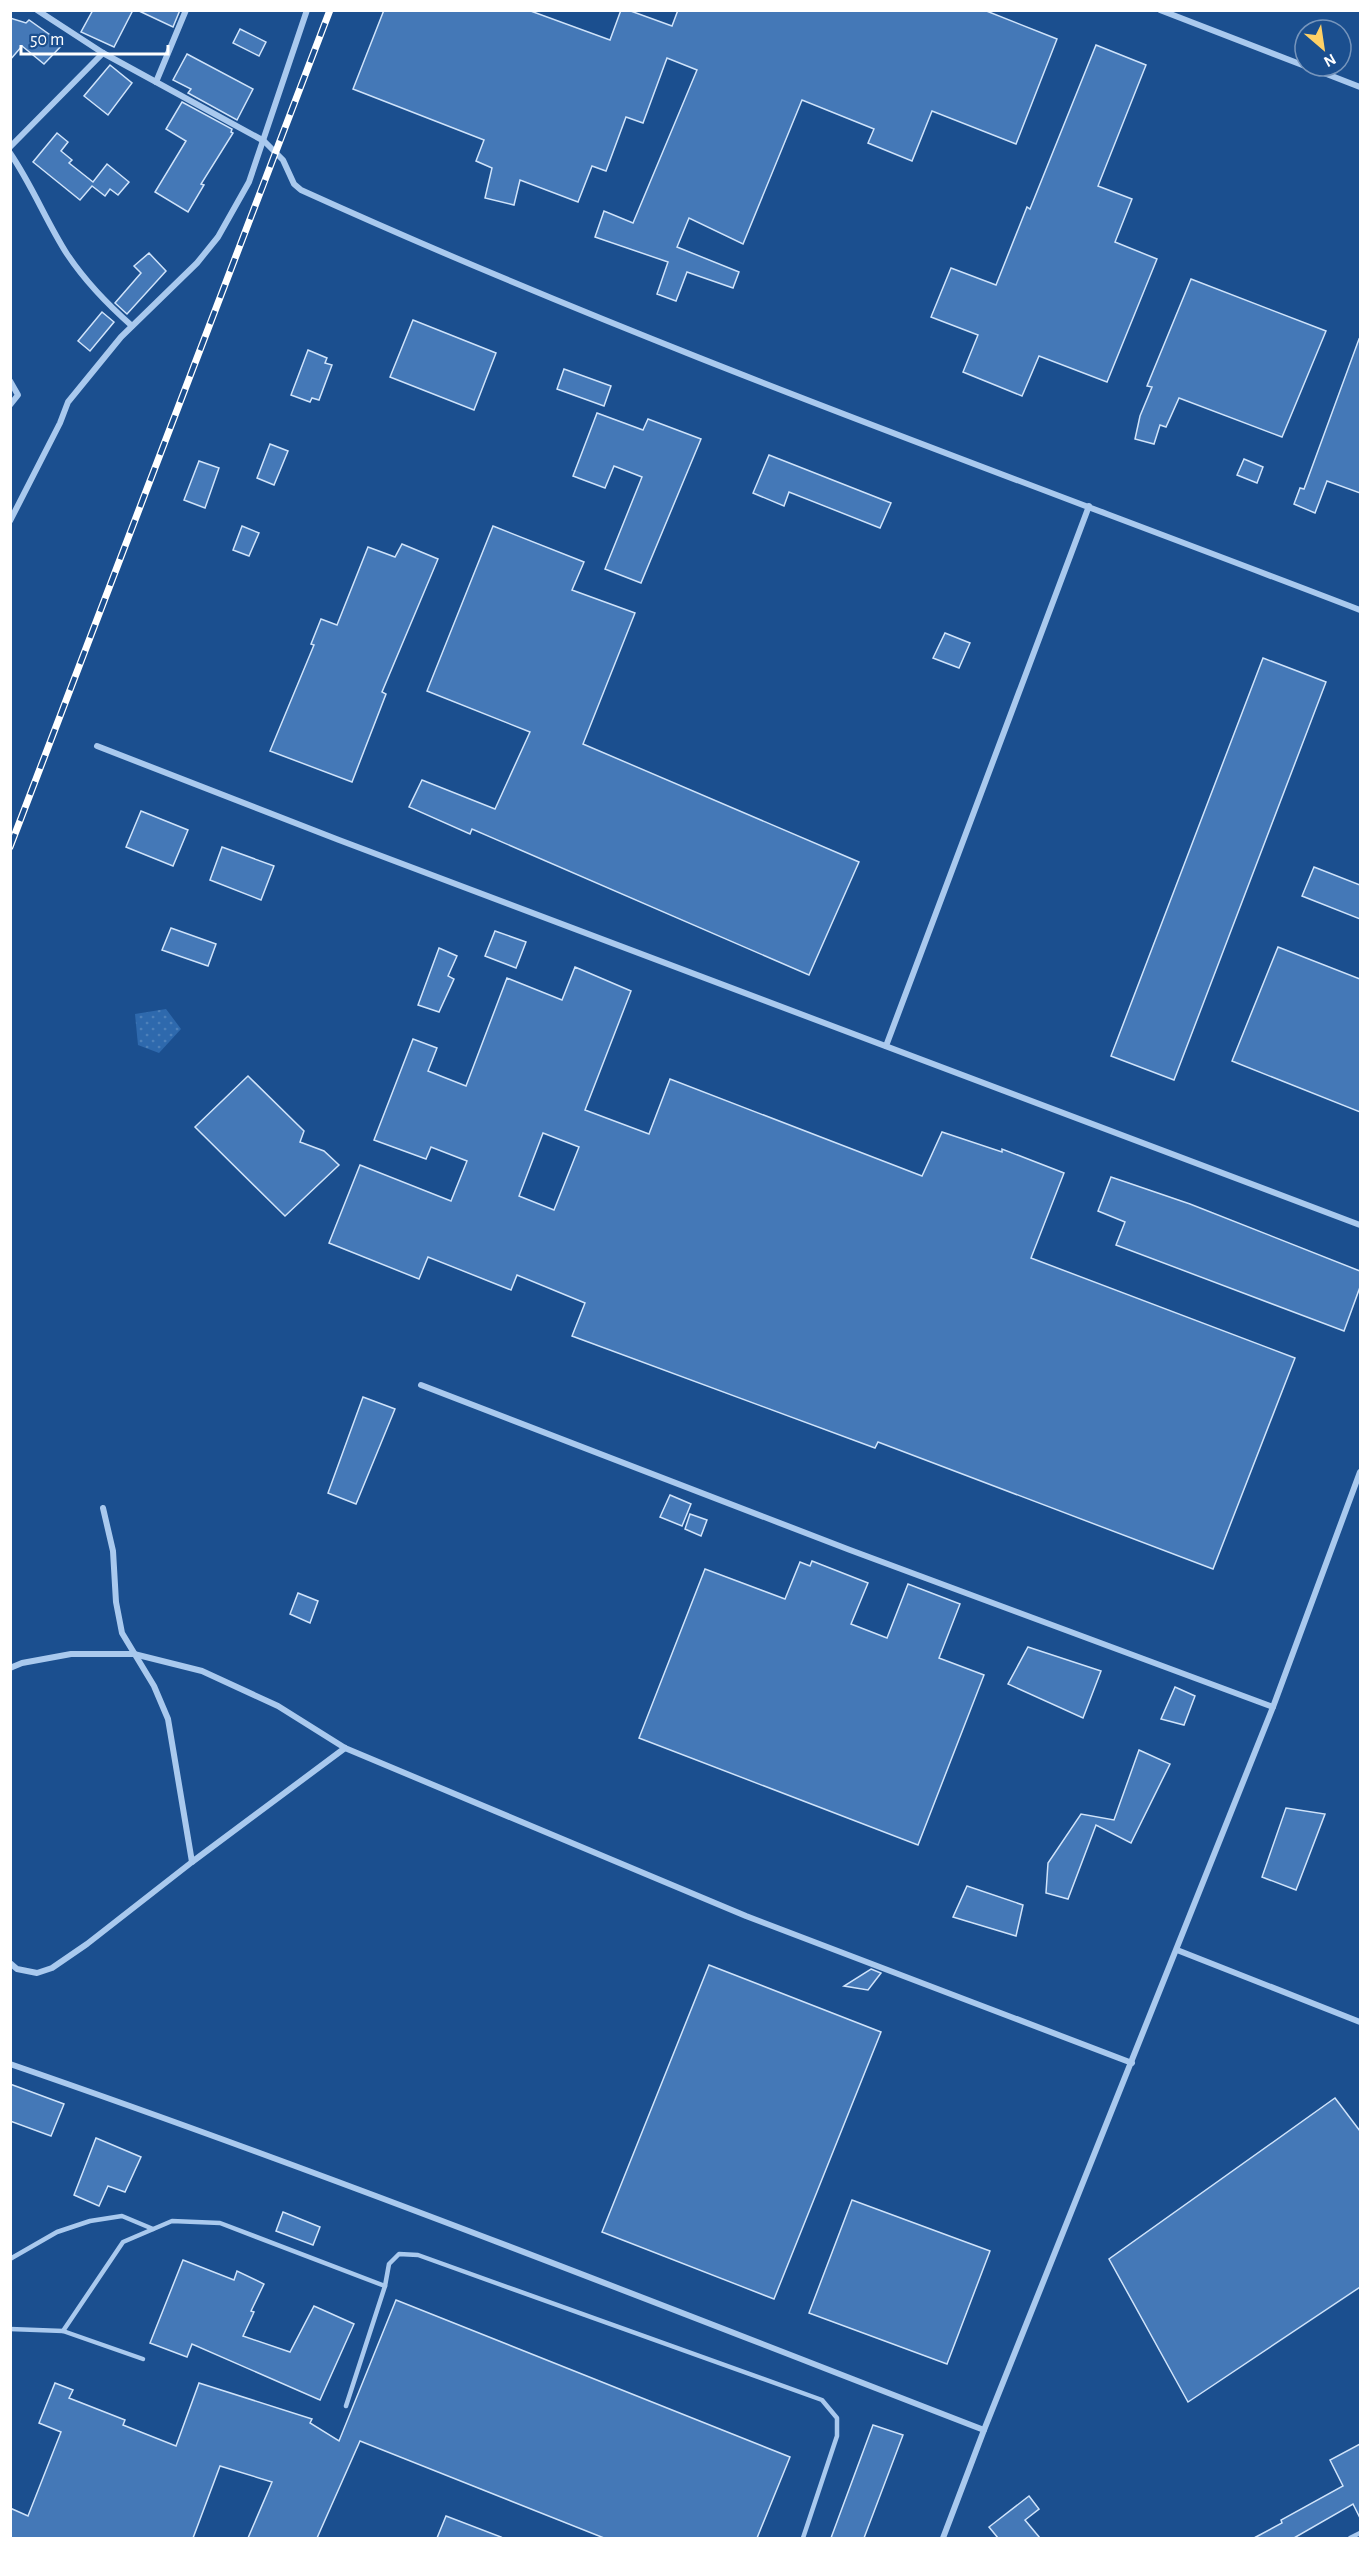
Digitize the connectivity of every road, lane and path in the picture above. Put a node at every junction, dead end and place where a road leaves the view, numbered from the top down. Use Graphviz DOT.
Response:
graph roads {
  1 [pos="37,10"];
  2 [pos="186,10"];
  3 [pos="307,10"];
  4 [pos="1160,10"];
  5 [pos="104,53"];
  6 [pos="1293,61"];
  7 [pos="1337,78"];
  8 [pos="156,82"];
  9 [pos="1360,87"];
  10 [pos="264,141"];
  11 [pos="10,147"];
  12 [pos="10,153"];
  13 [pos="132,326"];
  14 [pos="10,381"];
  15 [pos="10,405"];
  16 [pos="1089,506"];
  17 [pos="10,521"];
  18 [pos="1360,610"];
  19 [pos="97,746"];
  20 [pos="886,1046"];
  21 [pos="1360,1225"];
  22 [pos="421,1384"];
  23 [pos="1360,1472"];
  24 [pos="103,1508"];
  25 [pos="134,1654"];
  26 [pos="10,1668"];
  27 [pos="1273,1707"];
  28 [pos="345,1748"];
  29 [pos="192,1862"];
  30 [pos="1177,1950"];
  31 [pos="10,1963"];
  32 [pos="1360,2022"];
  33 [pos="1132,2063"];
  34 [pos="10,2064"];
  35 [pos="153,2229"];
  36 [pos="10,2259"];
  37 [pos="385,2286"];
  38 [pos="10,2329"];
  39 [pos="63,2331"];
  40 [pos="143,2359"];
  41 [pos="346,2406"];
  42 [pos="984,2430"];
  43 [pos="1360,2533"];
  44 [pos="803,2538"];
  45 [pos="943,2538"];
  46 [pos="1350,2538"];
  1 -- 5 [label="street"];
  2 -- 8 [label="street"];
  3 -- 10 [label="street"];
  4 -- 6 [label="street"];
  5 -- 8 [label="street"];
  5 -- 11 [label="street"];
  7 -- 9 [label="street"];
  8 -- 10 [label="street"];
  10 -- 13 [label="street"];
  10 -- 16 [label="street"];
  12 -- 13 [label="street"];
  13 -- 17 [label="street"];
  14 -- 15 [label="street"];
  16 -- 18 [label="street"];
  16 -- 20 [label="street"];
  19 -- 20 [label="street"];
  20 -- 21 [label="street"];
  22 -- 27 [label="street"];
  23 -- 27 [label="street"];
  24 -- 25 [label="street"];
  25 -- 26 [label="street"];
  25 -- 28 [label="street"];
  25 -- 29 [label="street"];
  27 -- 30 [label="street"];
  28 -- 29 [label="street"];
  28 -- 33 [label="street"];
  29 -- 31 [label="street"];
  30 -- 32 [label="street"];
  30 -- 33 [label="street"];
  33 -- 42 [label="street"];
  34 -- 42 [label="street"];
  35 -- 36 [label="lane"];
  35 -- 37 [label="lane"];
  35 -- 39 [label="lane"];
  37 -- 41 [label="lane"];
  37 -- 44 [label="lane"];
  38 -- 39 [label="lane"];
  39 -- 40 [label="lane"];
  42 -- 45 [label="street"];
  43 -- 46 [label="lane"];
}
